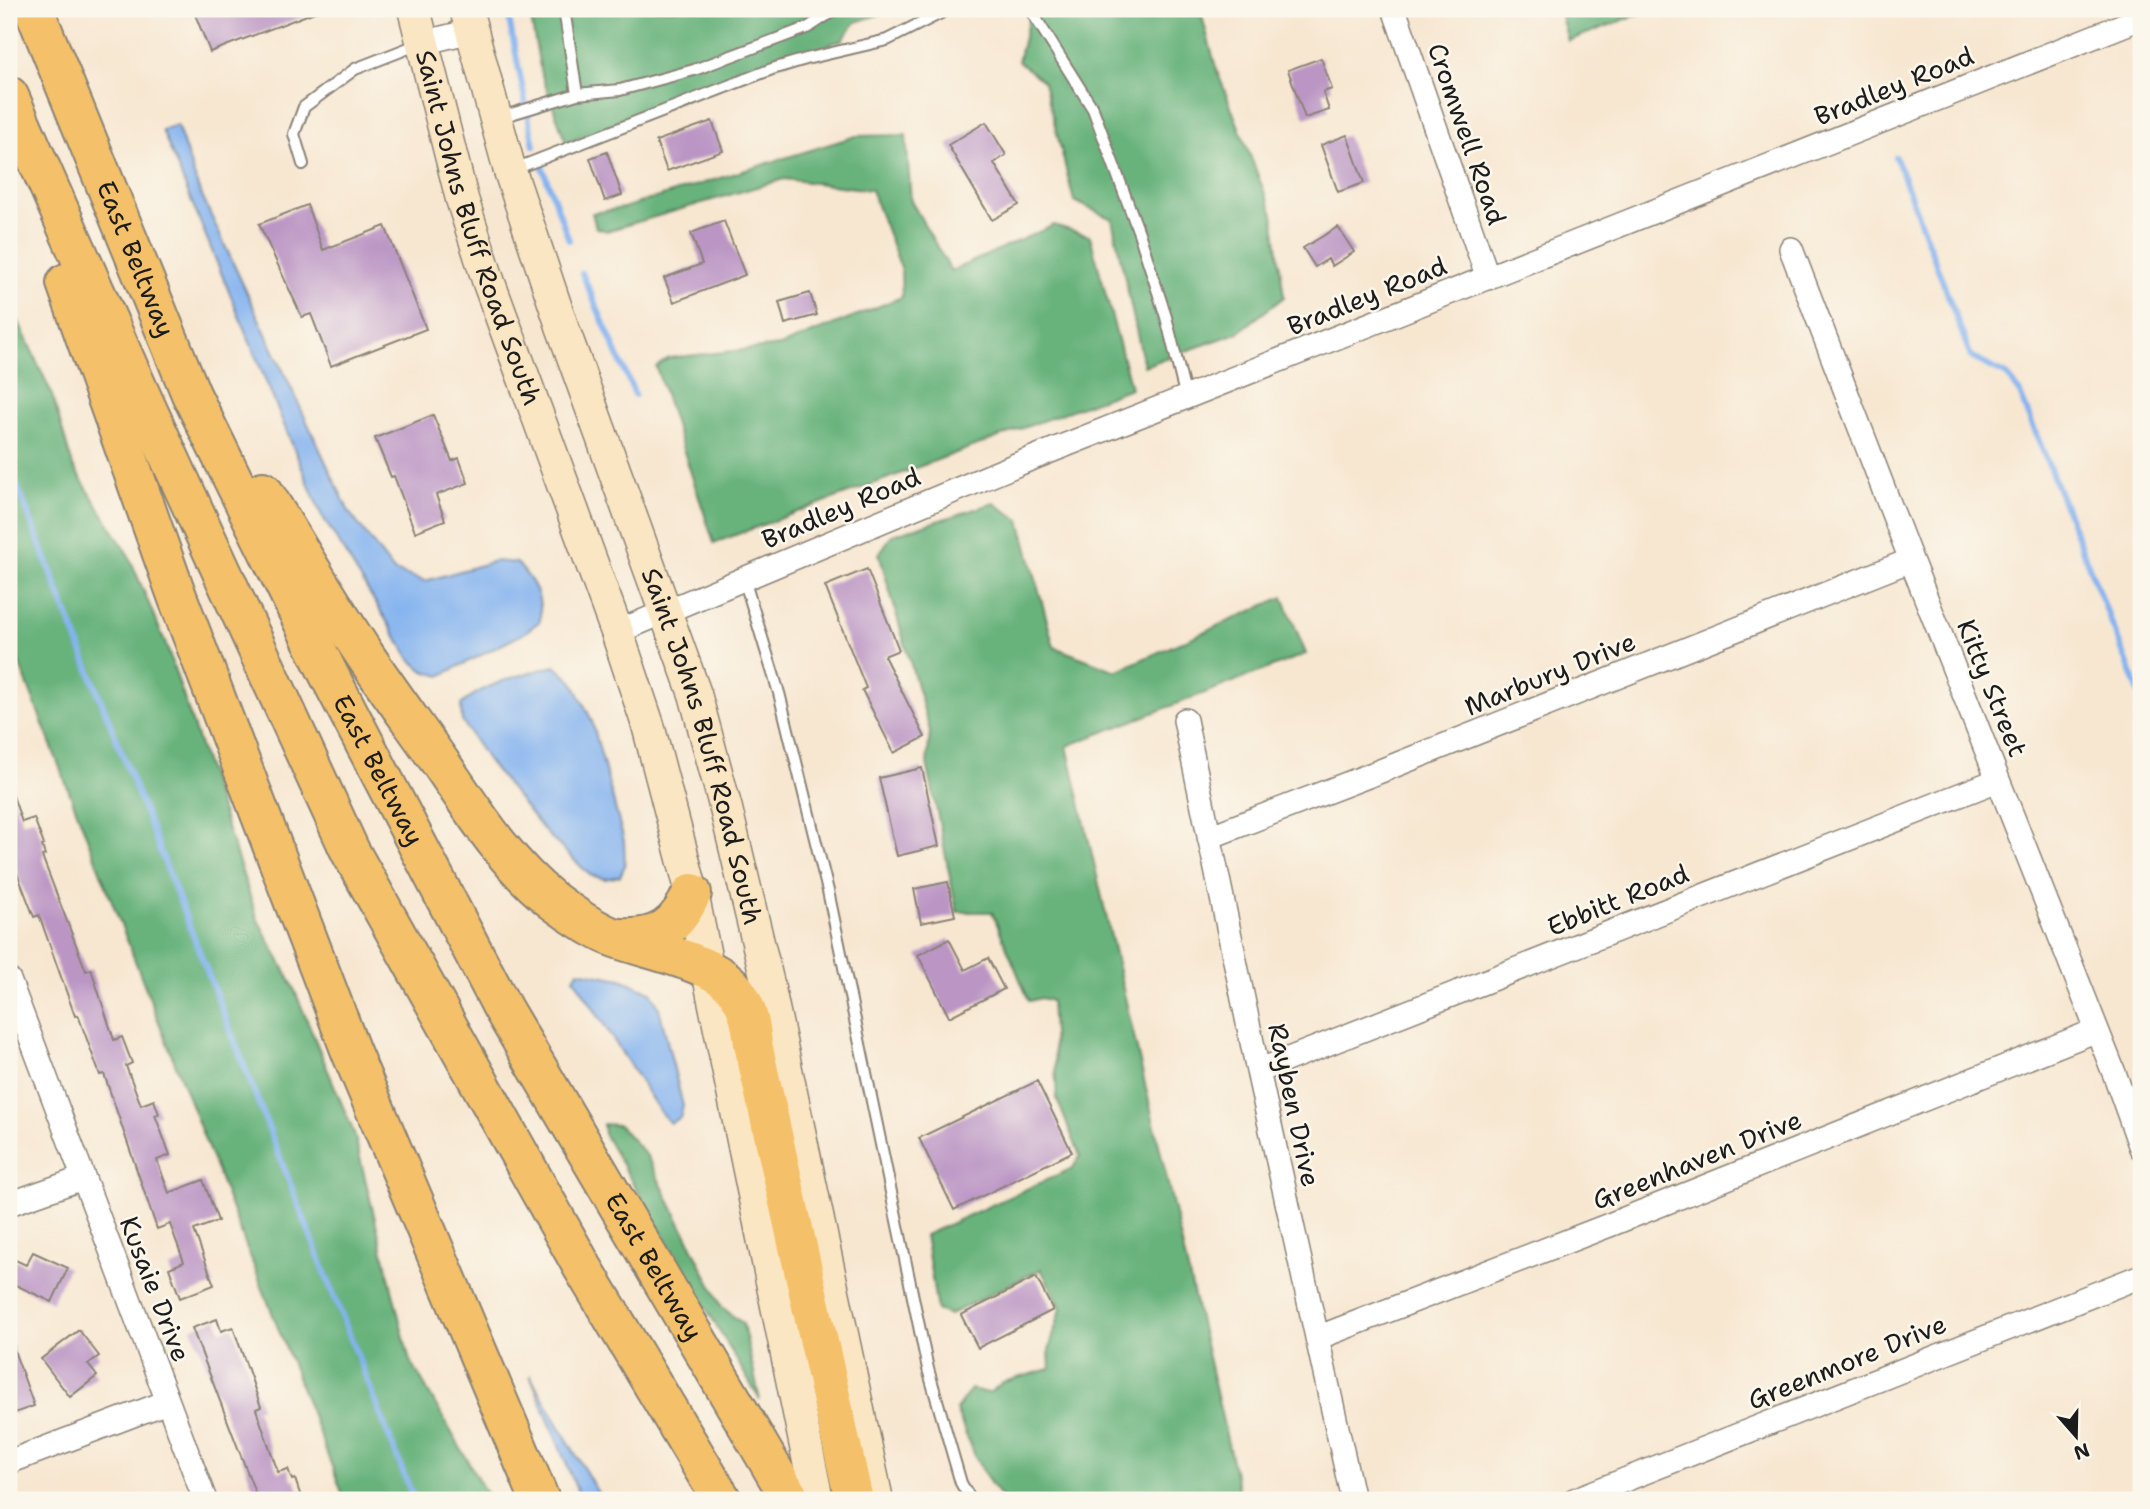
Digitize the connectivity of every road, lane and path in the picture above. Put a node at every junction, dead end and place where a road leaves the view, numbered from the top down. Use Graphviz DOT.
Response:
graph roads {
  1 [pos="34,9"];
  2 [pos="414,9"];
  3 [pos="564,9"];
  4 [pos="835,9"];
  5 [pos="948,9"];
  6 [pos="1030,9"];
  7 [pos="1394,9"];
  8 [pos="2141,18"];
  9 [pos="469,20"];
  10 [pos="422,43"];
  11 [pos="577,94"];
  12 [pos="9,96"];
  13 [pos="72,102"];
  14 [pos="495,119"];
  15 [pos="9,122"];
  16 [pos="303,164"];
  17 [pos="510,171"];
  18 [pos="1791,249"];
  19 [pos="1488,278"];
  20 [pos="1186,398"];
  21 [pos="1911,560"];
  22 [pos="744,579"];
  23 [pos="667,612"];
  24 [pos="617,632"];
  25 [pos="1185,720"];
  26 [pos="1998,780"];
  27 [pos="1209,837"];
  28 [pos="692,893"];
  29 [pos="616,938"];
  30 [pos="707,970"];
  31 [pos="9,980"];
  32 [pos="2097,1030"];
  33 [pos="1258,1070"];
  34 [pos="2141,1149"];
  35 [pos="83,1178"];
  36 [pos="9,1204"];
  37 [pos="2141,1276"];
  38 [pos="1317,1338"];
  39 [pos="167,1402"];
  40 [pos="9,1462"];
  41 [pos="205,1500"];
  42 [pos="540,1500"];
  43 [pos="722,1500"];
  44 [pos="791,1500"];
  45 [pos="817,1500"];
  46 [pos="854,1500"];
  47 [pos="877,1500"];
  48 [pos="971,1500"];
  49 [pos="1353,1500"];
  50 [pos="1574,1500"];
  1 -- 13 [label="highway, East Beltway"];
  2 -- 10 [label="main road, Saint Johns Bluff Road South"];
  3 -- 11 [label="lane"];
  4 -- 11 [label="lane"];
  5 -- 17 [label="lane"];
  6 -- 20 [label="lane"];
  7 -- 19 [label="street, Cromwell Road"];
  8 -- 19 [label="street, Bradley Road"];
  9 -- 10 [label="street"];
  9 -- 14 [label="main road, Saint Johns Bluff Road South"];
  10 -- 16 [label="lane"];
  10 -- 24 [label="main road, Saint Johns Bluff Road South"];
  11 -- 14 [label="lane"];
  12 -- 43 [label="highway, East Beltway"];
  13 -- 29 [label="highway"];
  13 -- 44 [label="highway, East Beltway"];
  14 -- 17 [label="main road, Saint Johns Bluff Road South"];
  15 -- 42 [label="highway"];
  17 -- 23 [label="main road, Saint Johns Bluff Road South"];
  18 -- 21 [label="street, Kitty Street"];
  19 -- 20 [label="street, Bradley Road"];
  20 -- 22 [label="street, Bradley Road"];
  21 -- 26 [label="street, Kitty Street"];
  21 -- 27 [label="street, Marbury Drive"];
  22 -- 23 [label="street, Bradley Road"];
  22 -- 48 [label="lane"];
  23 -- 24 [label="street, Bradley Road"];
  23 -- 47 [label="main road, Saint Johns Bluff Road South"];
  24 -- 28 [label="main road, Saint Johns Bluff Road South"];
  25 -- 27 [label="street, Rayben Drive"];
  26 -- 32 [label="street, Kitty Street"];
  26 -- 33 [label="street, Ebbitt Road"];
  27 -- 33 [label="street, Rayben Drive"];
  28 -- 29 [label="highway"];
  28 -- 30 [label="main road, Saint Johns Bluff Road South"];
  29 -- 30 [label="highway"];
  30 -- 45 [label="main road, Saint Johns Bluff Road South"];
  30 -- 46 [label="highway"];
  31 -- 35 [label="street, Kusaie Drive"];
  32 -- 34 [label="street, Kitty Street"];
  32 -- 38 [label="street, Greenhaven Drive"];
  33 -- 38 [label="street, Rayben Drive"];
  35 -- 36 [label="street"];
  35 -- 39 [label="street, Kusaie Drive"];
  37 -- 50 [label="street, Greenmore Drive"];
  38 -- 49 [label="street, Rayben Drive"];
  39 -- 40 [label="street"];
  39 -- 41 [label="street, Kusaie Drive"];
}
